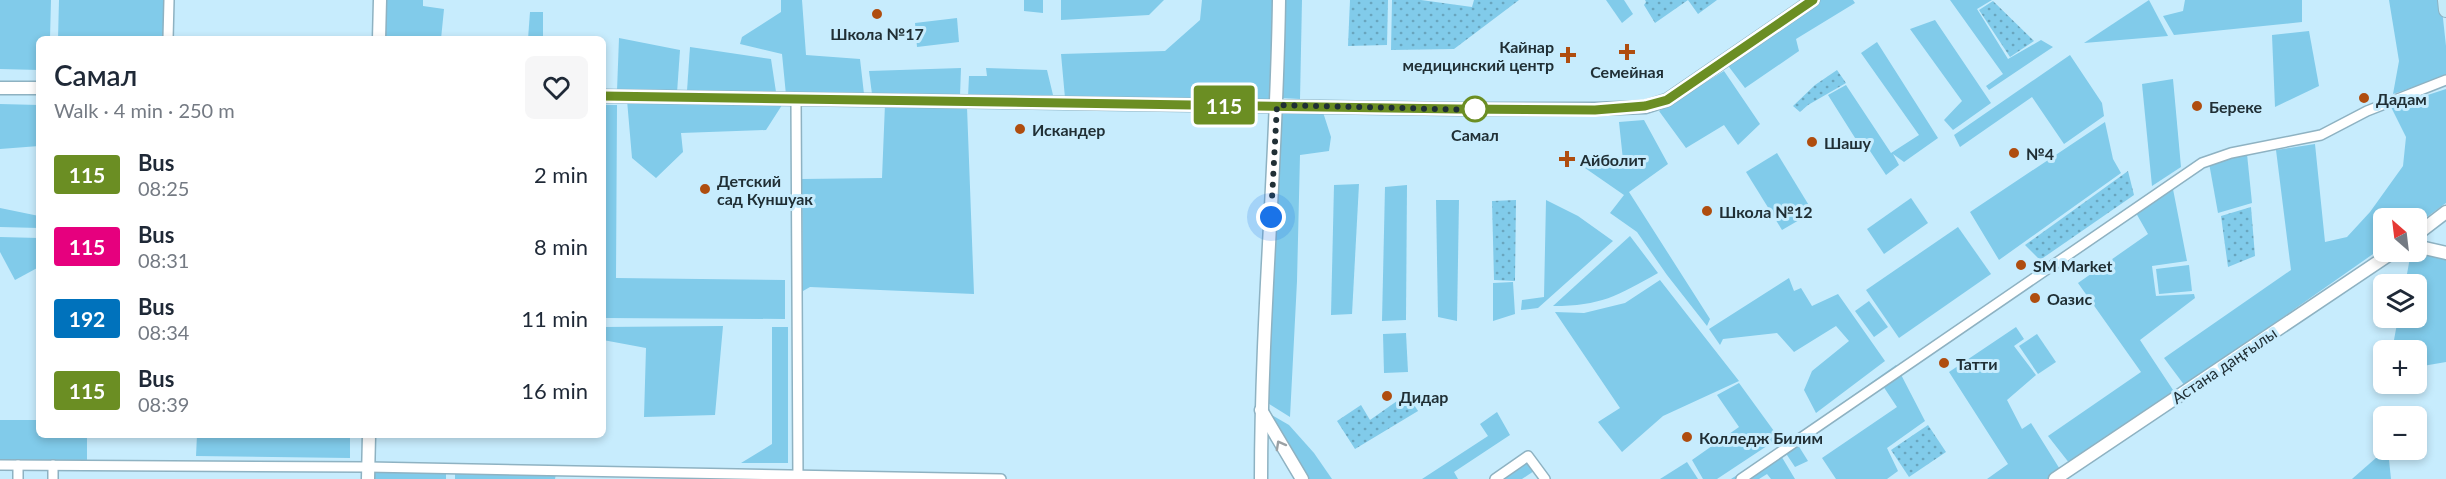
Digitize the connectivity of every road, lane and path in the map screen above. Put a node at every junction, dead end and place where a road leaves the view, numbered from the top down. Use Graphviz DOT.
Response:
graph roads {
  1 [pos="169,0"];
  2 [pos="380,0"];
  3 [pos="1279,0"];
  4 [pos="1813,0"];
  5 [pos="2445,0"];
  6 [pos="2446,10"];
  7 [pos="168,36"];
  8 [pos="379,36"];
  9 [pos="2446,80"];
  10 [pos="0,88"];
  11 [pos="36,88"];
  12 [pos="606,96"];
  13 [pos="796,99"];
  14 [pos="1277,105"];
  15 [pos="2446,212"];
  16 [pos="2427,227"];
  17 [pos="2427,249"];
  18 [pos="2446,253"];
  19 [pos="2378,262"];
  20 [pos="1261,409"];
  21 [pos="369,438"];
  22 [pos="18,465"];
  23 [pos="53,465"];
  24 [pos="0,466"];
  25 [pos="368,473"];
  26 [pos="798,477"];
  27 [pos="18,479"];
  28 [pos="52,479"];
  29 [pos="1001,479"];
  30 [pos="1261,479"];
  31 [pos="1302,479"];
  32 [pos="1495,479"];
  33 [pos="1545,479"];
  34 [pos="1741,479"];
  35 [pos="2055,479"];
  1 -- 7 [label="street"];
  2 -- 8 [label="street"];
  3 -- 14 [label="street"];
  4 -- 14 [label="street"];
  5 -- 6 [label="main road"];
  9 -- 34 [label="street"];
  10 -- 11 [label="street"];
  12 -- 13 [label="street"];
  13 -- 14 [label="street"];
  13 -- 26 [label="street"];
  14 -- 20 [label="street"];
  15 -- 16 [label="street"];
  17 -- 18 [label="street"];
  19 -- 35 [label="street, Астана даңғылы"];
  20 -- 30 [label="street"];
  31 -- 20 [label="street, one-way"];
  21 -- 25 [label="street"];
  22 -- 23 [label="street"];
  22 -- 24 [label="street"];
  22 -- 27 [label="street"];
  23 -- 25 [label="street"];
  23 -- 28 [label="street"];
  25 -- 26 [label="street"];
  26 -- 29 [label="street"];
  32 -- 33 [label="street"];
}
